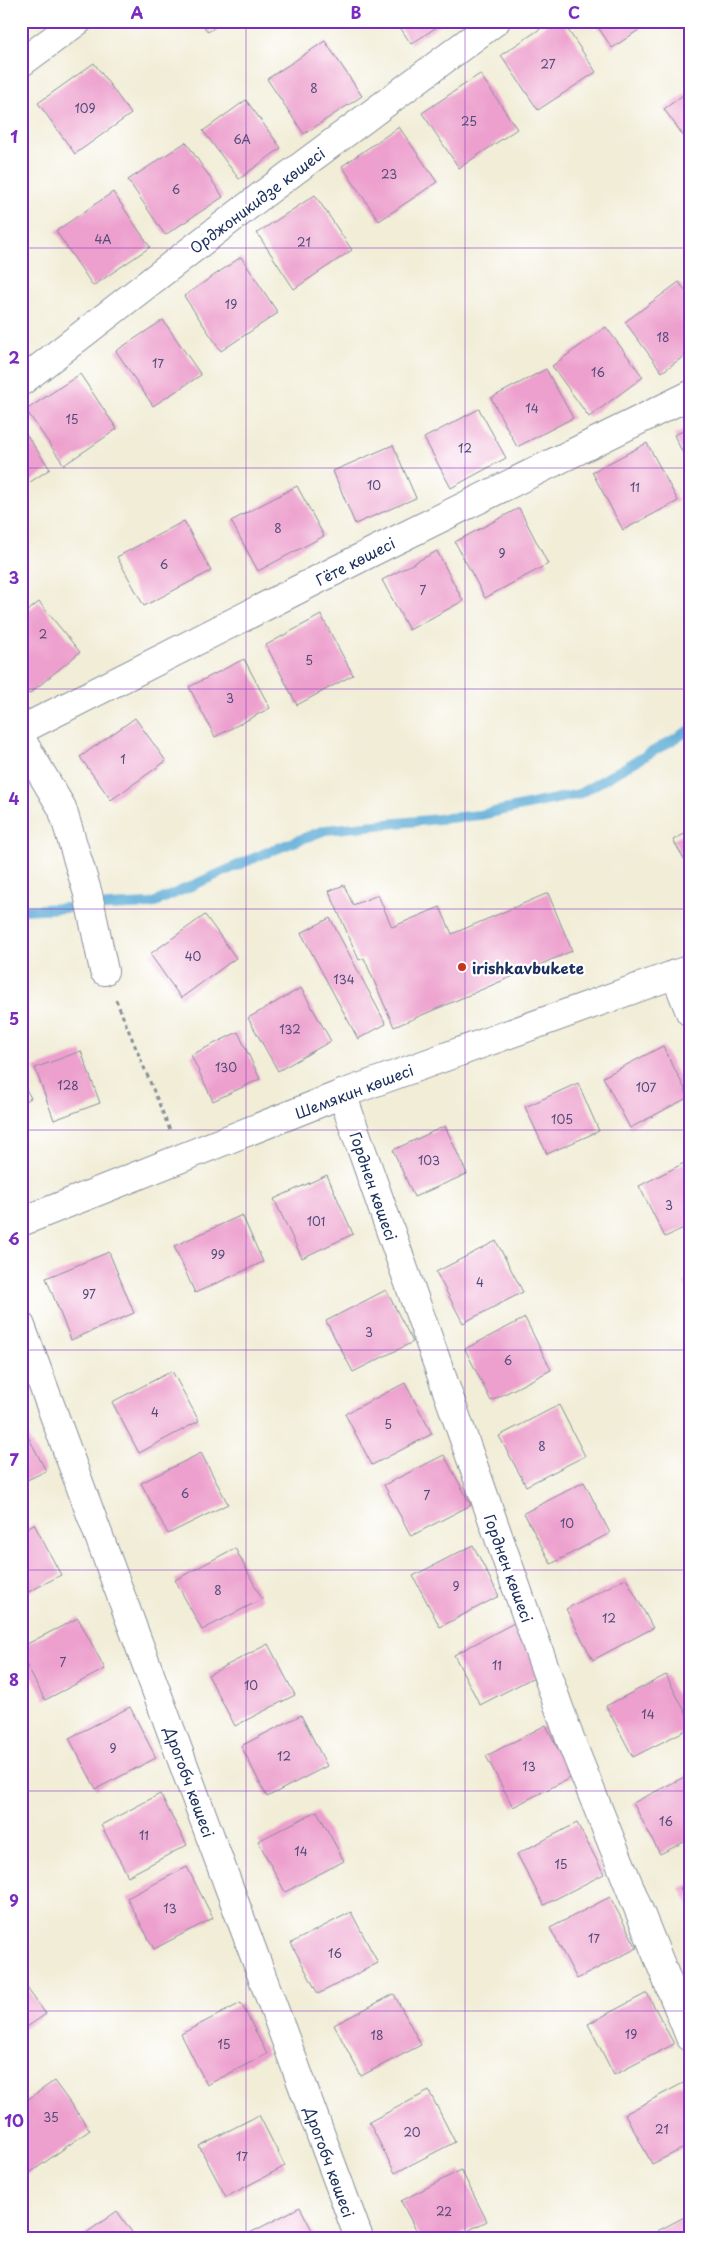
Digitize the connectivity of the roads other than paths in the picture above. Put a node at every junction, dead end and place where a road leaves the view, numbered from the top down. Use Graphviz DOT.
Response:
graph roads {
  1 [pos="78,21"];
  2 [pos="496,21"];
  3 [pos="21,63"];
  4 [pos="21,382"];
  5 [pos="690,395"];
  6 [pos="21,730"];
  7 [pos="21,739"];
  8 [pos="104,971"];
  9 [pos="682,972"];
  10 [pos="690,1012"];
  11 [pos="342,1094"];
  12 [pos="21,1222"];
  13 [pos="21,1326"];
  14 [pos="690,2037"];
  15 [pos="359,2238"];
  1 -- 3 [label="street"];
  2 -- 4 [label="street, Орджоникидзе көшесі"];
  5 -- 6 [label="street, Гёте көшесі"];
  7 -- 8 [label="street"];
  9 -- 10 [label="street"];
  9 -- 11 [label="street, Шемякин көшесі"];
  11 -- 12 [label="street, Шемякин көшесі"];
  11 -- 14 [label="street, Горднен көшесі"];
  13 -- 15 [label="street, Дрогобч көшесі"];
}
